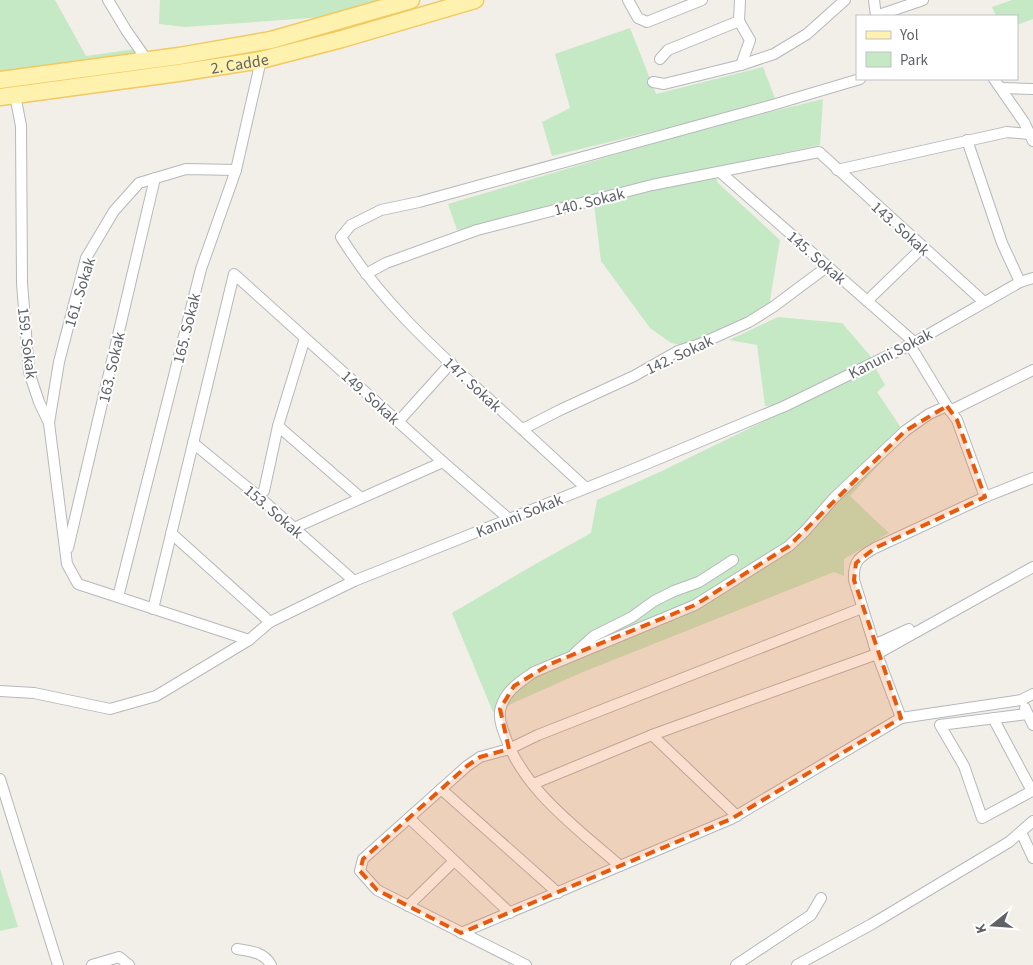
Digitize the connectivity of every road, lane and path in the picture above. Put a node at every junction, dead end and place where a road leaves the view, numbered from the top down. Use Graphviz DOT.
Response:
graph roads {
  1 [pos="108,0"];
  2 [pos="411,0"];
  3 [pos="475,0"];
  4 [pos="628,0"];
  5 [pos="702,0"];
  6 [pos="740,0"];
  7 [pos="845,0"];
  8 [pos="874,0"];
  9 [pos="923,0"];
  10 [pos="876,15"];
  11 [pos="879,15"];
  12 [pos="739,21"];
  13 [pos="660,59"];
  14 [pos="147,60"];
  15 [pos="261,60"];
  16 [pos="740,65"];
  17 [pos="0,80"];
  18 [pos="857,80"];
  19 [pos="995,80"];
  20 [pos="653,82"];
  21 [pos="1002,88"];
  22 [pos="1033,89"];
  23 [pos="8,96"];
  24 [pos="1031,138"];
  25 [pos="967,140"];
  26 [pos="818,152"];
  27 [pos="236,170"];
  28 [pos="837,170"];
  29 [pos="720,172"];
  30 [pos="156,178"];
  31 [pos="923,247"];
  32 [pos="828,266"];
  33 [pos="366,274"];
  34 [pos="1033,278"];
  35 [pos="1020,282"];
  36 [pos="867,301"];
  37 [pos="984,302"];
  38 [pos="305,338"];
  39 [pos="912,343"];
  40 [pos="451,363"];
  41 [pos="1033,370"];
  42 [pos="948,409"];
  43 [pos="398,422"];
  44 [pos="49,423"];
  45 [pos="278,426"];
  46 [pos="523,429"];
  47 [pos="193,443"];
  48 [pos="443,462"];
  49 [pos="1033,478"];
  50 [pos="586,488"];
  51 [pos="258,496"];
  52 [pos="985,497"];
  53 [pos="360,498"];
  54 [pos="509,519"];
  55 [pos="294,528"];
  56 [pos="171,533"];
  57 [pos="66,556"];
  58 [pos="733,560"];
  59 [pos="1033,567"];
  60 [pos="354,581"];
  61 [pos="118,597"];
  62 [pos="152,608"];
  63 [pos="862,608"];
  64 [pos="270,622"];
  65 [pos="249,640"];
  66 [pos="876,649"];
  67 [pos="570,657"];
  68 [pos="0,691"];
  69 [pos="1033,694"];
  70 [pos="1020,700"];
  71 [pos="1027,714"];
  72 [pos="901,718"];
  73 [pos="993,718"];
  74 [pos="1033,725"];
  75 [pos="652,735"];
  76 [pos="509,749"];
  77 [pos="0,779"];
  78 [pos="533,784"];
  79 [pos="441,789"];
  80 [pos="737,816"];
  81 [pos="409,818"];
  82 [pos="1033,821"];
  83 [pos="1021,832"];
  84 [pos="1033,858"];
  85 [pos="454,861"];
  86 [pos="620,866"];
  87 [pos="558,892"];
  88 [pos="821,898"];
  89 [pos="408,906"];
  90 [pos="510,913"];
  91 [pos="461,933"];
  92 [pos="237,949"];
  93 [pos="128,964"];
  94 [pos="58,965"];
  95 [pos="92,965"];
  96 [pos="270,965"];
  97 [pos="526,965"];
  98 [pos="736,965"];
  99 [pos="797,965"];
  1 -- 14 [label="street"];
  2 -- 14 [label="main road, 2. Cadde"];
  3 -- 15 [label="main road, 2. Cadde"];
  4 -- 5 [label="street"];
  6 -- 12 [label="street"];
  7 -- 16 [label="street"];
  8 -- 10 [label="street"];
  9 -- 11 [label="street"];
  12 -- 13 [label="street"];
  12 -- 16 [label="street"];
  14 -- 17 [label="main road, 2. Cadde"];
  15 -- 23 [label="main road, 2. Cadde"];
  15 -- 27 [label="street, 165. Sokak"];
  16 -- 20 [label="street"];
  18 -- 33 [label="street, 147. Sokak"];
  19 -- 21 [label="street"];
  21 -- 22 [label="street"];
  21 -- 24 [label="street"];
  23 -- 44 [label="street, 159. Sokak"];
  24 -- 25 [label="street"];
  25 -- 28 [label="street"];
  25 -- 35 [label="street"];
  26 -- 28 [label="street, 143. Sokak"];
  26 -- 29 [label="street, 140. Sokak"];
  27 -- 30 [label="street, 161. Sokak"];
  27 -- 61 [label="street, 165. Sokak"];
  28 -- 31 [label="street, 143. Sokak"];
  29 -- 32 [label="street, 145. Sokak"];
  29 -- 33 [label="street, 140. Sokak"];
  30 -- 44 [label="street, 161. Sokak"];
  30 -- 57 [label="street, 163. Sokak"];
  31 -- 36 [label="street"];
  31 -- 37 [label="street, 143. Sokak"];
  32 -- 36 [label="street, 145. Sokak"];
  32 -- 46 [label="street, 142. Sokak"];
  33 -- 40 [label="street, 147. Sokak"];
  34 -- 35 [label="street, Kanuni Sokak"];
  35 -- 37 [label="street, Kanuni Sokak"];
  36 -- 39 [label="street, 145. Sokak"];
  37 -- 39 [label="street, Kanuni Sokak"];
  38 -- 43 [label="street, 149. Sokak"];
  38 -- 45 [label="street"];
  38 -- 47 [label="street, 149. Sokak"];
  39 -- 42 [label="street, 145. Sokak"];
  39 -- 50 [label="street, Kanuni Sokak"];
  40 -- 43 [label="street"];
  40 -- 46 [label="street, 147. Sokak"];
  41 -- 42 [label="street"];
  42 -- 52 [label="street, 145. Sokak"];
  42 -- 67 [label="street"];
  43 -- 48 [label="street, 149. Sokak"];
  44 -- 57 [label="street, 159. Sokak"];
  45 -- 51 [label="street"];
  45 -- 53 [label="street"];
  46 -- 50 [label="street, 147. Sokak"];
  47 -- 51 [label="street, 153. Sokak"];
  47 -- 56 [label="street"];
  48 -- 53 [label="street"];
  48 -- 54 [label="street, 149. Sokak"];
  49 -- 52 [label="street"];
  50 -- 54 [label="street, Kanuni Sokak"];
  51 -- 55 [label="street, 153. Sokak"];
  52 -- 63 [label="street"];
  53 -- 55 [label="street"];
  54 -- 60 [label="street, Kanuni Sokak"];
  55 -- 60 [label="street, 153. Sokak"];
  56 -- 62 [label="street"];
  56 -- 64 [label="street"];
  57 -- 61 [label="street, 159. Sokak"];
  58 -- 67 [label="street"];
  59 -- 66 [label="street"];
  60 -- 64 [label="street, Kanuni Sokak"];
  61 -- 62 [label="street"];
  62 -- 65 [label="street"];
  63 -- 66 [label="street"];
  63 -- 76 [label="street"];
  64 -- 65 [label="street, Kanuni Sokak"];
  65 -- 68 [label="street, Kanuni Sokak"];
  66 -- 72 [label="street"];
  66 -- 75 [label="street"];
  67 -- 76 [label="street"];
  69 -- 70 [label="street"];
  70 -- 71 [label="street"];
  70 -- 72 [label="street"];
  71 -- 73 [label="street"];
  71 -- 74 [label="street"];
  72 -- 80 [label="street"];
  73 -- 73 [label="street"];
  75 -- 78 [label="street"];
  75 -- 80 [label="street"];
  76 -- 78 [label="street"];
  76 -- 79 [label="street"];
  77 -- 94 [label="street"];
  78 -- 86 [label="street"];
  79 -- 81 [label="street"];
  79 -- 87 [label="street"];
  80 -- 86 [label="street"];
  81 -- 85 [label="street"];
  81 -- 89 [label="street"];
  82 -- 83 [label="street"];
  83 -- 84 [label="street"];
  83 -- 99 [label="street"];
  85 -- 89 [label="street"];
  85 -- 90 [label="street"];
  86 -- 87 [label="street"];
  87 -- 90 [label="street"];
  88 -- 98 [label="street"];
  89 -- 91 [label="street"];
  90 -- 91 [label="street"];
  91 -- 97 [label="street"];
  92 -- 96 [label="street"];
  93 -- 95 [label="street"];
}
